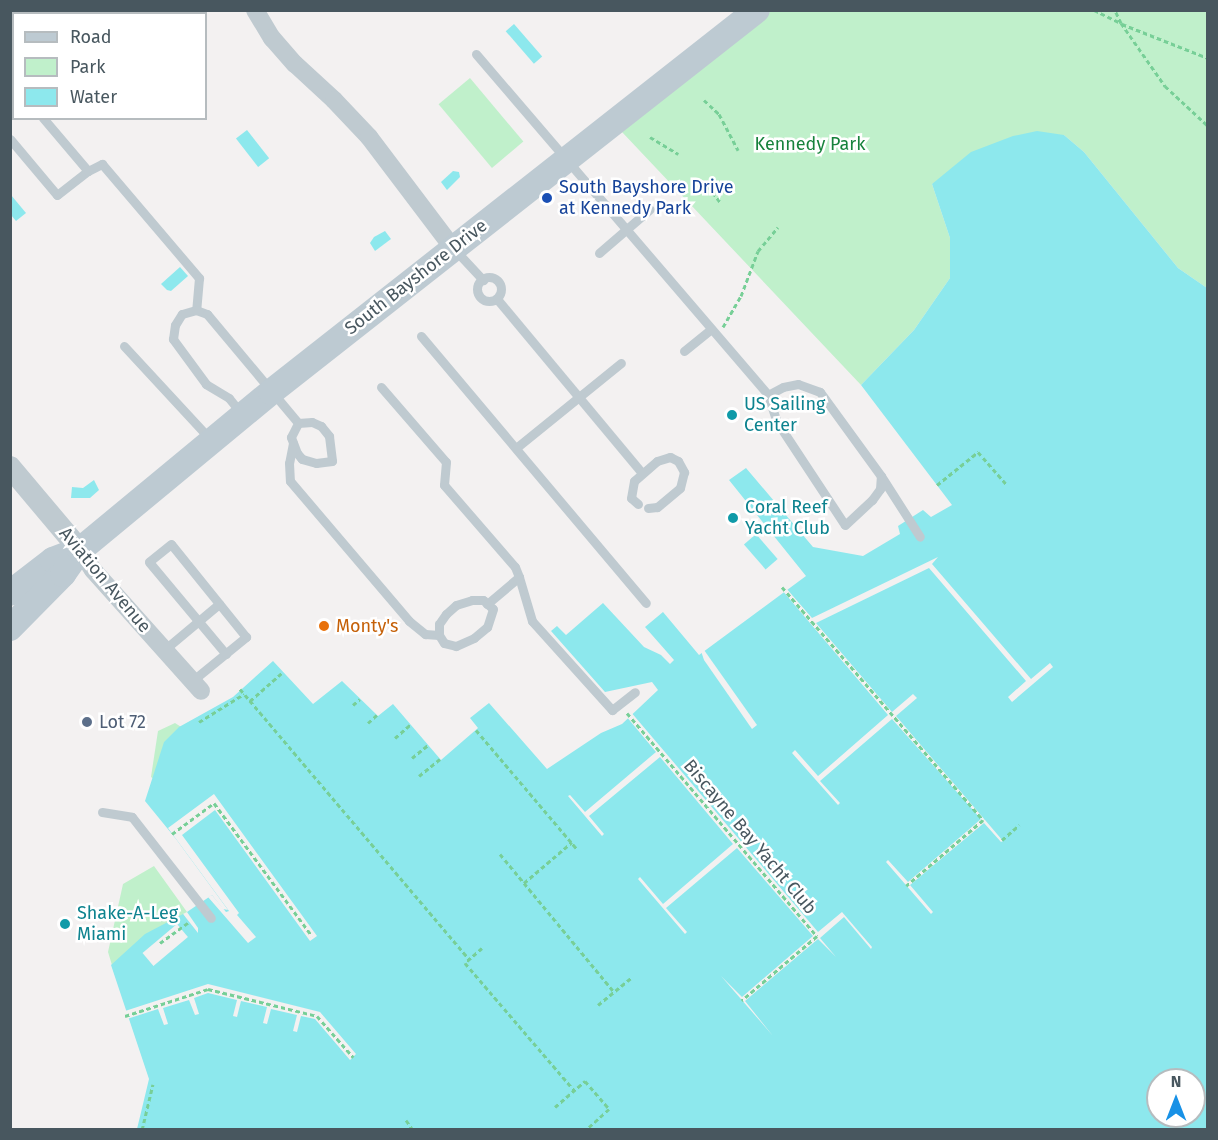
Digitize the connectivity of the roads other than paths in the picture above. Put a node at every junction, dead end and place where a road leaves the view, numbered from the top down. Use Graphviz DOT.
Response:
graph roads {
  1 [pos="255,10"];
  2 [pos="757,10"];
  3 [pos="476,54"];
  4 [pos="45,120"];
  5 [pos="10,139"];
  6 [pos="564,160"];
  7 [pos="88,171"];
  8 [pos="650,209"];
  9 [pos="625,230"];
  10 [pos="453,248"];
  11 [pos="599,253"];
  12 [pos="483,280"];
  13 [pos="497,299"];
  14 [pos="196,310"];
  15 [pos="714,332"];
  16 [pos="421,336"];
  17 [pos="124,346"];
  18 [pos="684,351"];
  19 [pos="621,363"];
  20 [pos="381,387"];
  21 [pos="271,392"];
  22 [pos="768,395"];
  23 [pos="578,397"];
  24 [pos="243,415"];
  25 [pos="298,423"];
  26 [pos="212,441"];
  27 [pos="293,443"];
  28 [pos="516,448"];
  29 [pos="642,472"];
  30 [pos="13,476"];
  31 [pos="881,476"];
  32 [pos="920,537"];
  33 [pos="80,550"];
  34 [pos="519,577"];
  35 [pos="10,593"];
  36 [pos="646,603"];
  37 [pos="219,604"];
  38 [pos="488,604"];
  39 [pos="198,621"];
  40 [pos="10,628"];
  41 [pos="439,634"];
  42 [pos="164,650"];
  43 [pos="226,654"];
  44 [pos="197,686"];
  45 [pos="635,692"];
  46 [pos="102,812"];
  47 [pos="211,918"];
  1 -- 10 [label="street"];
  2 -- 6 [label="main road, South Bayshore Drive"];
  3 -- 6 [label="lane"];
  4 -- 7 [label="lane"];
  5 -- 7 [label="lane"];
  6 -- 9 [label="lane"];
  6 -- 10 [label="main road, South Bayshore Drive"];
  7 -- 14 [label="lane"];
  8 -- 9 [label="lane"];
  9 -- 11 [label="lane"];
  9 -- 15 [label="lane"];
  10 -- 12 [label="lane"];
  10 -- 21 [label="main road, South Bayshore Drive"];
  12 -- 13 [label="lane"];
  12 -- 13 [label="lane"];
  13 -- 23 [label="lane"];
  14 -- 21 [label="lane"];
  14 -- 24 [label="lane"];
  15 -- 18 [label="lane"];
  15 -- 22 [label="lane"];
  16 -- 28 [label="lane"];
  17 -- 26 [label="lane"];
  19 -- 23 [label="lane"];
  20 -- 34 [label="lane"];
  21 -- 24 [label="main road, South Bayshore Drive"];
  21 -- 25 [label="lane"];
  22 -- 31 [label="lane"];
  22 -- 31 [label="lane"];
  23 -- 28 [label="lane"];
  23 -- 29 [label="lane"];
  24 -- 26 [label="main road, South Bayshore Drive"];
  25 -- 27 [label="lane"];
  25 -- 27 [label="lane"];
  26 -- 33 [label="main road, South Bayshore Drive"];
  27 -- 41 [label="lane"];
  28 -- 36 [label="lane"];
  29 -- 29 [label="lane"];
  30 -- 33 [label="street, Aviation Avenue"];
  31 -- 32 [label="lane"];
  33 -- 35 [label="main road, South Bayshore Drive"];
  33 -- 40 [label="main road, South Bayshore Drive"];
  33 -- 42 [label="street, Aviation Avenue"];
  34 -- 38 [label="lane"];
  34 -- 45 [label="lane"];
  37 -- 39 [label="lane"];
  37 -- 39 [label="lane"];
  37 -- 43 [label="lane"];
  38 -- 41 [label="lane"];
  38 -- 41 [label="lane"];
  39 -- 42 [label="lane"];
  39 -- 43 [label="lane"];
  42 -- 44 [label="street, Aviation Avenue"];
  43 -- 44 [label="lane"];
  46 -- 47 [label="lane"];
}
